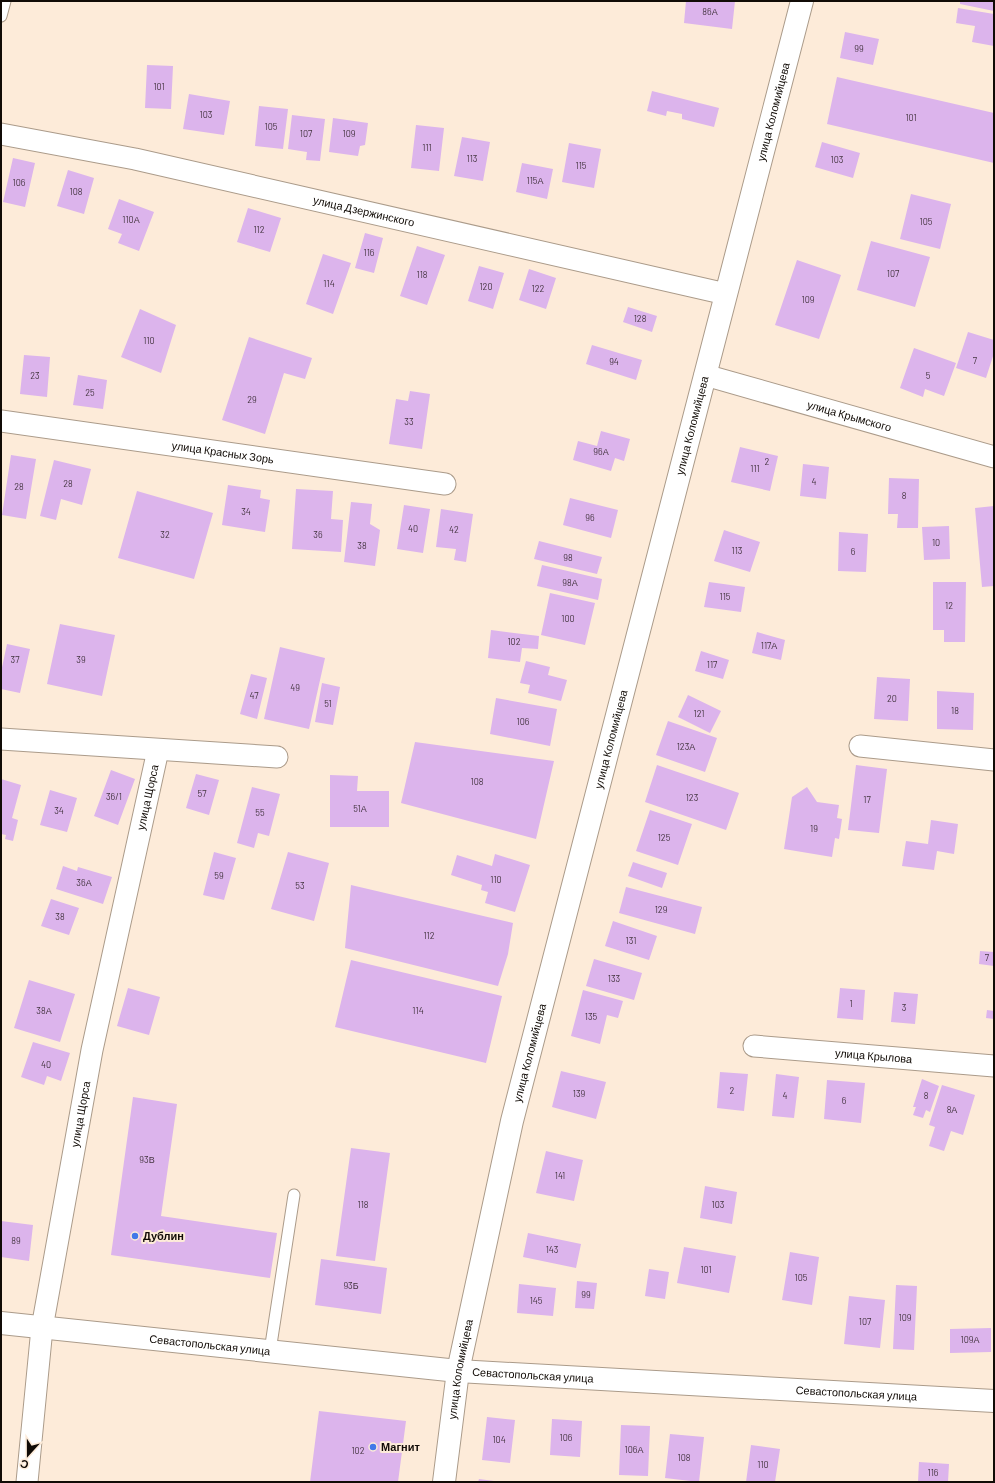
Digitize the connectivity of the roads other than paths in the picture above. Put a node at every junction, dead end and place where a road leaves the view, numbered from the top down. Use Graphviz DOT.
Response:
graph roads {
  1 [pos="5,1"];
  2 [pos="802,1"];
  3 [pos="1,16"];
  4 [pos="1,134"];
  5 [pos="726,294"];
  6 [pos="705,375"];
  7 [pos="1,421"];
  8 [pos="994,457"];
  9 [pos="445,484"];
  10 [pos="1,739"];
  11 [pos="860,746"];
  12 [pos="158,750"];
  13 [pos="277,758"];
  14 [pos="994,760"];
  15 [pos="754,1046"];
  16 [pos="994,1066"];
  17 [pos="294,1195"];
  18 [pos="1,1323"];
  19 [pos="42,1328"];
  20 [pos="270,1351"];
  21 [pos="458,1371"];
  22 [pos="994,1401"];
  23 [pos="27,1482"];
  24 [pos="444,1482"];
  1 -- 3 [label="lane"];
  2 -- 5 [label="main road, улица Коломийцева"];
  4 -- 5 [label="street, улица Дзержинского"];
  5 -- 6 [label="main road, улица Коломийцева"];
  6 -- 8 [label="street, улица Крымского"];
  6 -- 21 [label="main road, улица Коломийцева"];
  7 -- 9 [label="street, улица Красных Зорь"];
  10 -- 12 [label="street, улица Щорса"];
  11 -- 14 [label="street"];
  12 -- 13 [label="street, улица Щорса"];
  12 -- 19 [label="street, улица Щорса"];
  15 -- 16 [label="street, улица Крылова"];
  17 -- 20 [label="lane"];
  18 -- 19 [label="main road, Севастопольская улица"];
  19 -- 20 [label="main road, Севастопольская улица"];
  19 -- 23 [label="street, улица Щорса"];
  20 -- 21 [label="main road, Севастопольская улица"];
  21 -- 22 [label="main road, Севастопольская улица"];
  21 -- 24 [label="main road, улица Коломийцева"];
}
